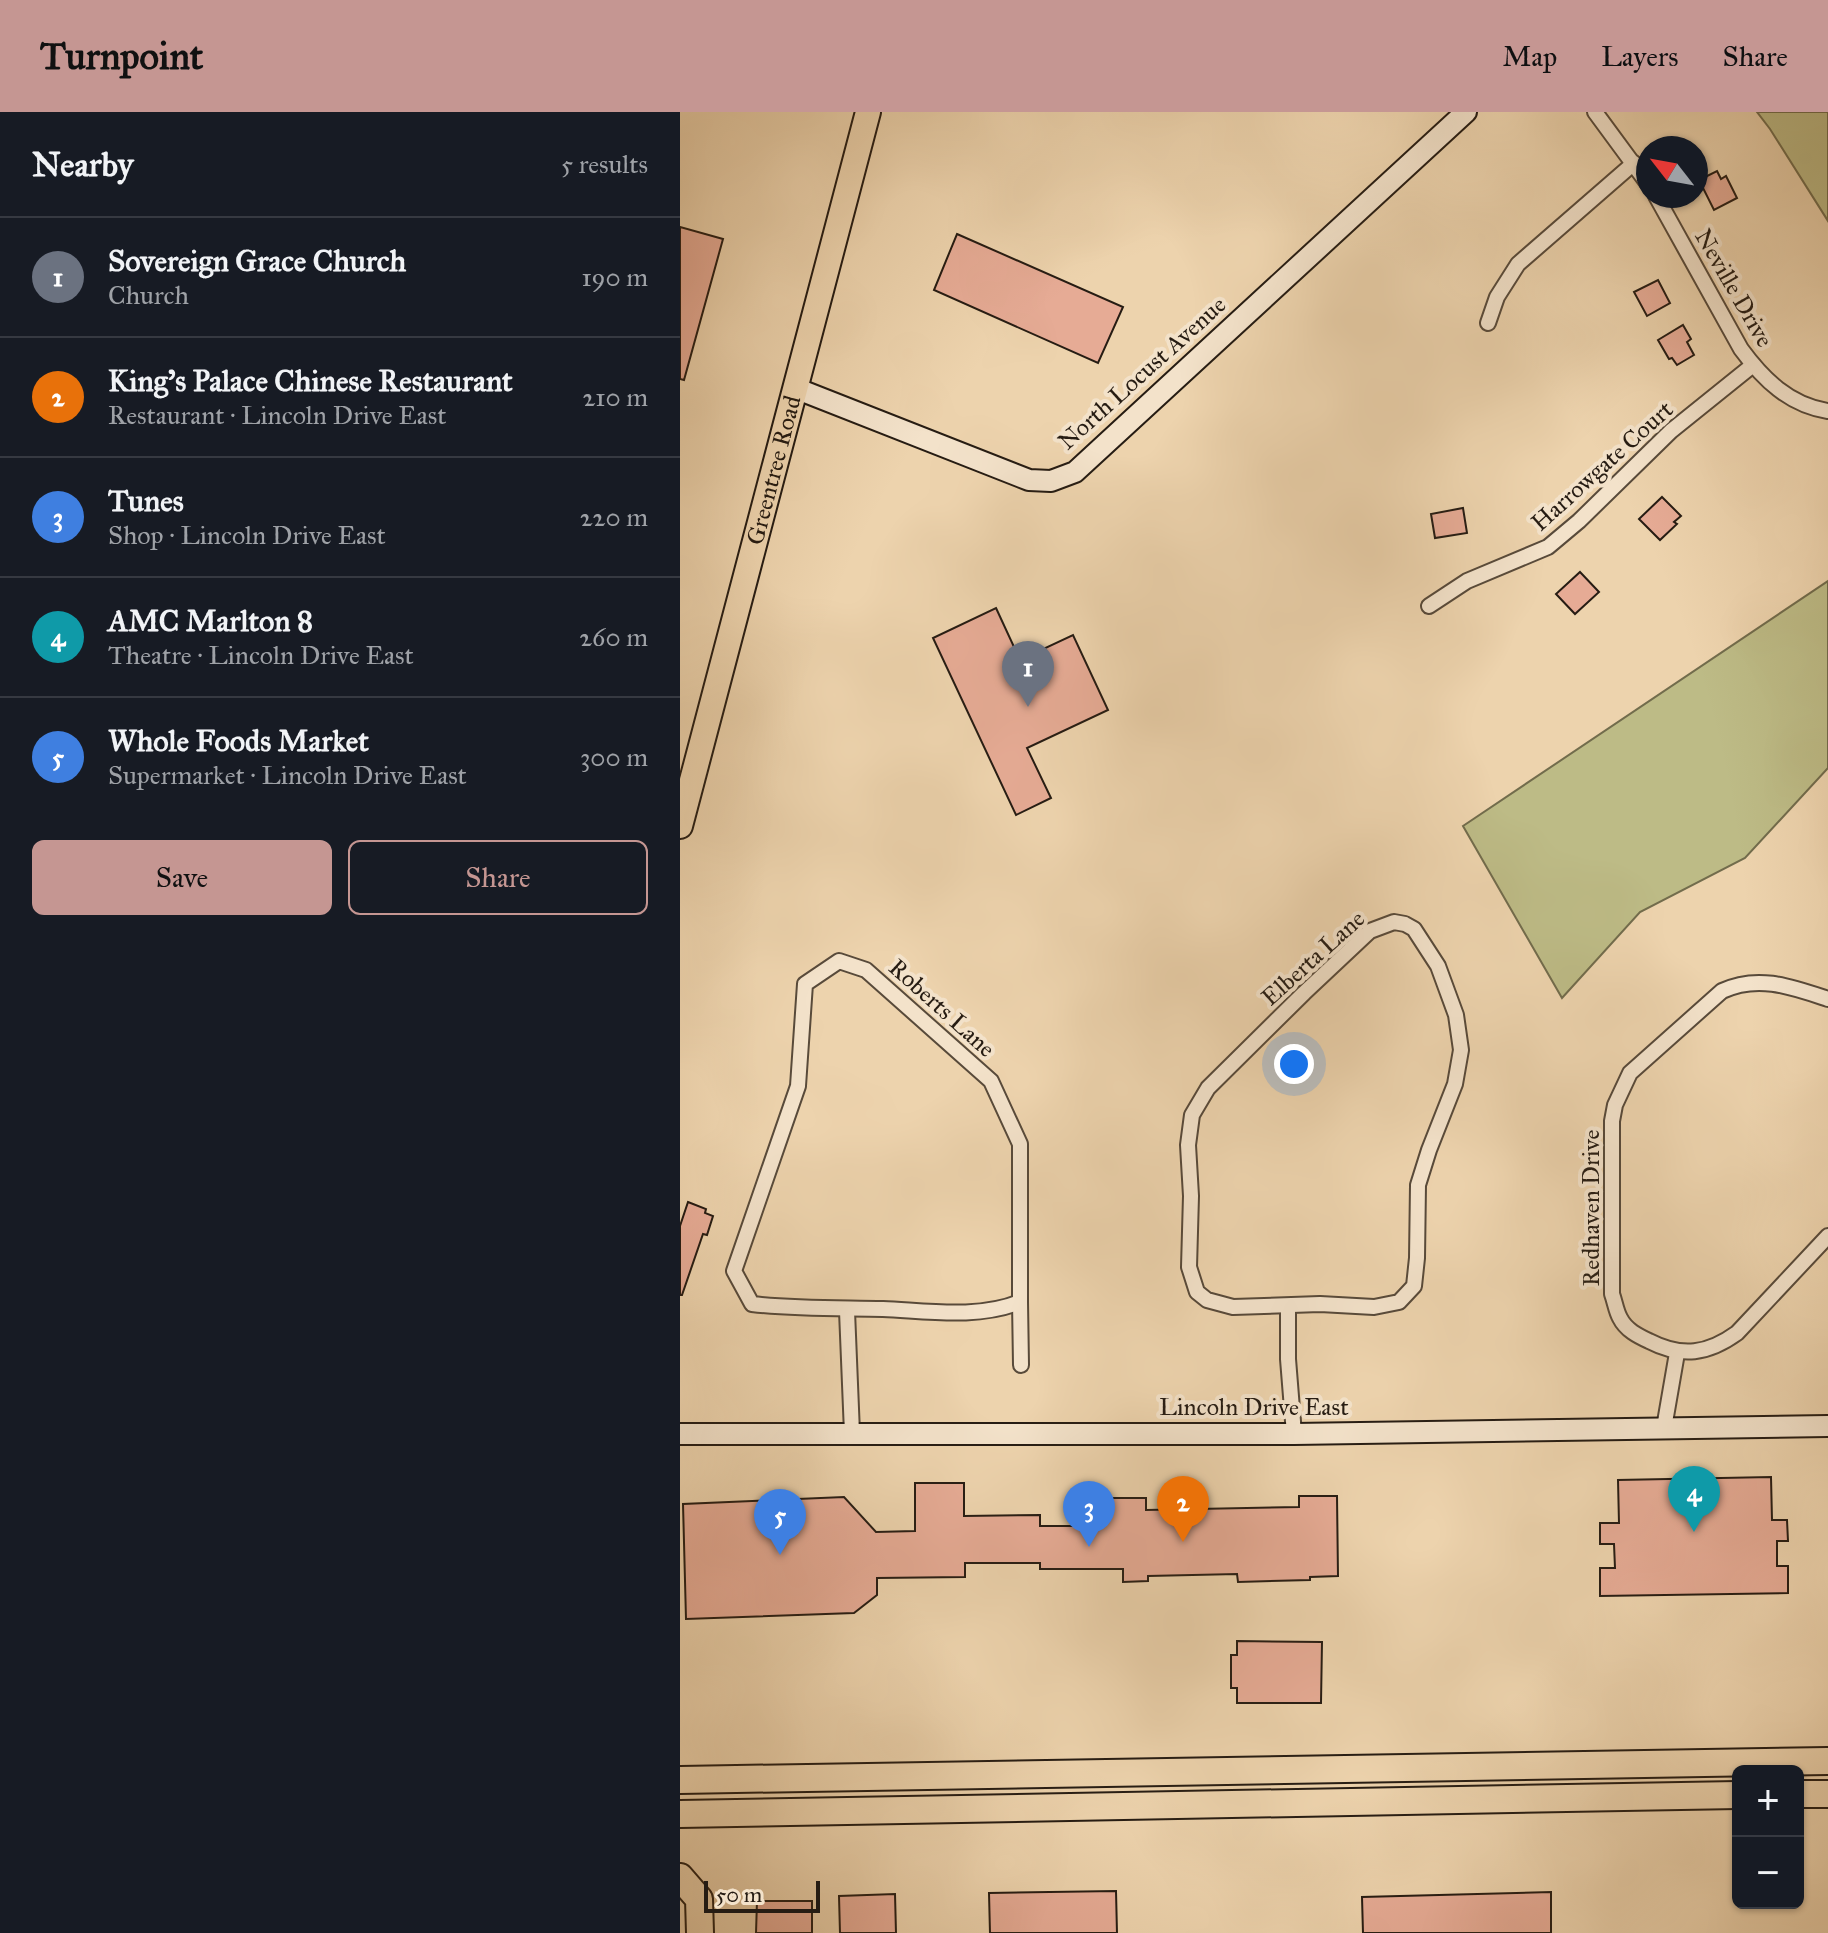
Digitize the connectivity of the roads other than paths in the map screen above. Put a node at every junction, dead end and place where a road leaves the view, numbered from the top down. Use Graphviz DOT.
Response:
graph roads {
  1 [pos="868,112"];
  2 [pos="1466,112"];
  3 [pos="1595,112"];
  4 [pos="1634,163"];
  5 [pos="1636,166"];
  6 [pos="1663,208"];
  7 [pos="1488,323"];
  8 [pos="1753,365"];
  9 [pos="795,388"];
  10 [pos="1828,411"];
  11 [pos="1429,606"];
  12 [pos="680,825"];
  13 [pos="1828,999"];
  14 [pos="1828,1236"];
  15 [pos="1020,1302"];
  16 [pos="1288,1307"];
  17 [pos="847,1311"];
  18 [pos="1677,1353"];
  19 [pos="1021,1365"];
  20 [pos="1828,1426"];
  21 [pos="1664,1428"];
  22 [pos="852,1433"];
  23 [pos="680,1434"];
  24 [pos="1294,1434"];
  25 [pos="1828,1761"];
  26 [pos="680,1780"];
  27 [pos="1804,1794"];
  28 [pos="1828,1794"];
  29 [pos="1732,1795"];
  30 [pos="680,1814"];
  31 [pos="680,1877"];
  32 [pos="700,1933"];
  1 -- 9 [label="main road, Greentree Road"];
  2 -- 9 [label="street, North Locust Avenue"];
  3 -- 4 [label="street"];
  4 -- 5 [label="street"];
  4 -- 7 [label="street"];
  6 -- 8 [label="street, Neville Drive"];
  8 -- 10 [label="street, Neville Drive"];
  8 -- 11 [label="street, Harrowgate Court"];
  9 -- 12 [label="main road, Greentree Road"];
  13 -- 18 [label="street, Redhaven Drive"];
  14 -- 18 [label="street"];
  15 -- 17 [label="street, Roberts Lane"];
  15 -- 17 [label="street, Roberts Lane"];
  15 -- 19 [label="street"];
  16 -- 16 [label="street, Elberta Lane"];
  16 -- 24 [label="street"];
  17 -- 22 [label="street"];
  18 -- 21 [label="street"];
  20 -- 21 [label="street, Lincoln Drive East"];
  21 -- 24 [label="street, Lincoln Drive East"];
  22 -- 23 [label="street, Lincoln Drive East"];
  22 -- 24 [label="street, Lincoln Drive East"];
  25 -- 26 [label="highway"];
  27 -- 28 [label="highway"];
  29 -- 30 [label="highway"];
  31 -- 32 [label="highway"];
}
